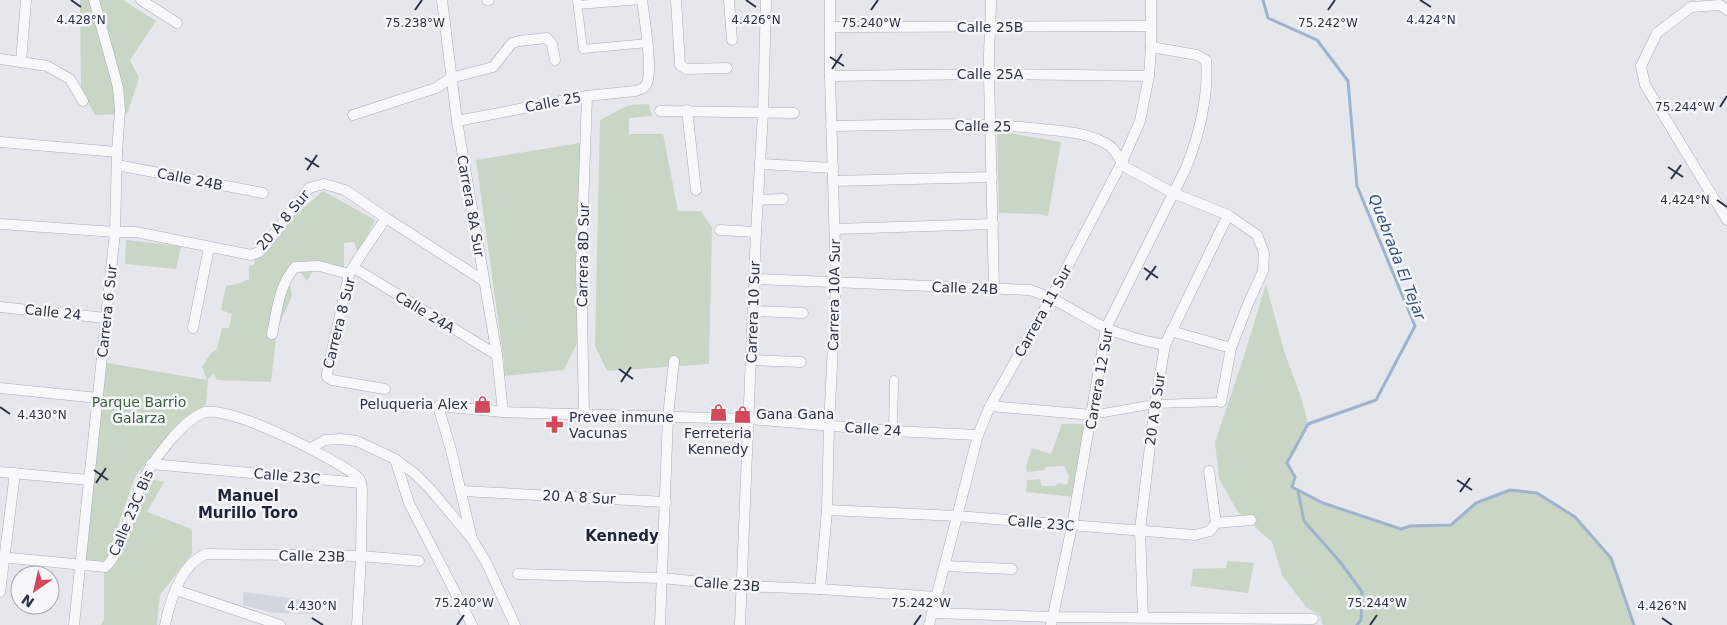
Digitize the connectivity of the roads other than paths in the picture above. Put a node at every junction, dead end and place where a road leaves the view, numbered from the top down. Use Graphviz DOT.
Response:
graph roads {
  1 [pos="26,0"];
  2 [pos="94,0"];
  3 [pos="142,0"];
  4 [pos="442,0"];
  5 [pos="643,0"];
  6 [pos="676,0"];
  7 [pos="729,0"];
  8 [pos="766,0"];
  9 [pos="830,0"];
  10 [pos="991,0"];
  11 [pos="1151,0"];
  12 [pos="577,3"];
  13 [pos="1723,8"];
  14 [pos="177,23"];
  15 [pos="1150,26"];
  16 [pos="830,27"];
  17 [pos="991,27"];
  18 [pos="732,40"];
  19 [pos="648,43"];
  20 [pos="1151,47"];
  21 [pos="0,59"];
  22 [pos="555,60"];
  23 [pos="21,62"];
  24 [pos="727,68"];
  25 [pos="989,74"];
  26 [pos="830,76"];
  27 [pos="1149,76"];
  28 [pos="451,78"];
  29 [pos="588,96"];
  30 [pos="83,101"];
  31 [pos="687,110"];
  32 [pos="660,111"];
  33 [pos="763,113"];
  34 [pos="794,113"];
  35 [pos="353,116"];
  36 [pos="457,121"];
  37 [pos="992,125"];
  38 [pos="831,126"];
  39 [pos="0,142"];
  40 [pos="117,152"];
  41 [pos="1122,162"];
  42 [pos="760,164"];
  43 [pos="117,165"];
  44 [pos="833,168"];
  45 [pos="992,177"];
  46 [pos="833,182"];
  47 [pos="696,190"];
  48 [pos="263,192"];
  49 [pos="1173,193"];
  50 [pos="783,199"];
  51 [pos="758,200"];
  52 [pos="1228,215"];
  53 [pos="386,218"];
  54 [pos="1727,220"];
  55 [pos="0,224"];
  56 [pos="993,224"];
  57 [pos="835,229"];
  58 [pos="720,230"];
  59 [pos="115,232"];
  60 [pos="756,232"];
  61 [pos="209,246"];
  62 [pos="352,271"];
  63 [pos="754,280"];
  64 [pos="484,281"];
  65 [pos="836,283"];
  66 [pos="994,290"];
  67 [pos="1052,298"];
  68 [pos="0,307"];
  69 [pos="754,311"];
  70 [pos="803,313"];
  71 [pos="106,318"];
  72 [pos="193,328"];
  73 [pos="1106,328"];
  74 [pos="1171,332"];
  75 [pos="272,334"];
  76 [pos="1164,345"];
  77 [pos="1231,348"];
  78 [pos="496,355"];
  79 [pos="750,360"];
  80 [pos="674,361"];
  81 [pos="800,362"];
  82 [pos="894,380"];
  83 [pos="0,388"];
  84 [pos="385,389"];
  85 [pos="98,398"];
  86 [pos="1221,402"];
  87 [pos="1155,404"];
  88 [pos="990,406"];
  89 [pos="503,412"];
  90 [pos="584,414"];
  91 [pos="1092,415"];
  92 [pos="668,417"];
  93 [pos="749,420"];
  94 [pos="829,426"];
  95 [pos="893,432"];
  96 [pos="978,435"];
  97 [pos="311,448"];
  98 [pos="395,459"];
  99 [pos="151,464"];
  100 [pos="0,472"];
  101 [pos="1209,472"];
  102 [pos="14,473"];
  103 [pos="89,480"];
  104 [pos="361,483"];
  105 [pos="462,492"];
  106 [pos="666,502"];
  107 [pos="827,510"];
  108 [pos="957,516"];
  109 [pos="1250,520"];
  110 [pos="1216,523"];
  111 [pos="1072,526"];
  112 [pos="1140,530"];
  113 [pos="472,539"];
  114 [pos="361,556"];
  115 [pos="3,558"];
  116 [pos="418,561"];
  117 [pos="80,565"];
  118 [pos="945,566"];
  119 [pos="1012,569"];
  120 [pos="518,574"];
  121 [pos="662,578"];
  122 [pos="741,586"];
  123 [pos="820,589"];
  124 [pos="176,590"];
  125 [pos="0,592"];
  126 [pos="936,597"];
  127 [pos="933,613"];
  128 [pos="1143,617"];
  129 [pos="1312,618"];
  130 [pos="1051,621"];
  131 [pos="1186,622"];
  132 [pos="1293,622"];
  133 [pos="74,625"];
  134 [pos="165,625"];
  135 [pos="280,625"];
  136 [pos="357,625"];
  137 [pos="472,625"];
  138 [pos="515,625"];
  139 [pos="660,625"];
  140 [pos="740,625"];
  141 [pos="930,625"];
  1 -- 23 [label="street"];
  2 -- 40 [label="street, Carrera 6 Sur"];
  3 -- 14 [label="street"];
  4 -- 28 [label="street, Carrera 8A Sur"];
  5 -- 12 [label="street"];
  5 -- 19 [label="street"];
  6 -- 24 [label="street"];
  7 -- 18 [label="street"];
  8 -- 33 [label="street, Carrera 10 Sur"];
  9 -- 16 [label="street, Carrera 10A Sur"];
  10 -- 17 [label="street"];
  11 -- 15 [label="street, Carrera 11 Sur"];
  12 -- 19 [label="street"];
  13 -- 54 [label="street"];
  15 -- 17 [label="street, Calle 25B"];
  15 -- 20 [label="street, Carrera 11 Sur"];
  16 -- 17 [label="street, Calle 25B"];
  16 -- 26 [label="street, Carrera 10A Sur"];
  17 -- 25 [label="street"];
  19 -- 29 [label="street, Calle 25"];
  20 -- 27 [label="street, Carrera 11 Sur"];
  20 -- 49 [label="street, Carrera 12 Sur"];
  21 -- 23 [label="street"];
  22 -- 28 [label="street"];
  23 -- 30 [label="street"];
  25 -- 26 [label="street, Calle 25A"];
  25 -- 27 [label="street, Calle 25A"];
  25 -- 37 [label="street"];
  26 -- 38 [label="street, Carrera 10A Sur"];
  27 -- 41 [label="street, Carrera 11 Sur"];
  28 -- 35 [label="street"];
  28 -- 36 [label="street, Carrera 8A Sur"];
  29 -- 36 [label="street, Calle 25"];
  29 -- 90 [label="street, Carrera 8D Sur"];
  31 -- 32 [label="street"];
  31 -- 33 [label="street"];
  31 -- 47 [label="street"];
  33 -- 34 [label="street"];
  33 -- 42 [label="street, Carrera 10 Sur"];
  36 -- 64 [label="street, Carrera 8A Sur"];
  37 -- 38 [label="street, Calle 25"];
  37 -- 41 [label="street, Calle 25"];
  37 -- 45 [label="street"];
  38 -- 44 [label="street, Carrera 10A Sur"];
  39 -- 40 [label="street"];
  40 -- 43 [label="street, Carrera 6 Sur"];
  41 -- 49 [label="street"];
  41 -- 67 [label="street, Carrera 11 Sur"];
  42 -- 44 [label="street"];
  42 -- 51 [label="street, Carrera 10 Sur"];
  43 -- 48 [label="street, Calle 24B"];
  43 -- 59 [label="street, Carrera 6 Sur"];
  44 -- 46 [label="street, Carrera 10A Sur"];
  45 -- 46 [label="street"];
  45 -- 56 [label="street"];
  46 -- 57 [label="street, Carrera 10A Sur"];
  49 -- 52 [label="street"];
  49 -- 73 [label="street, Carrera 12 Sur"];
  50 -- 51 [label="street"];
  51 -- 60 [label="street, Carrera 10 Sur"];
  52 -- 74 [label="street, 20 A 8 Sur"];
  52 -- 77 [label="street"];
  53 -- 61 [label="street, 20 A 8 Sur"];
  53 -- 62 [label="street, Carrera 8 Sur"];
  53 -- 64 [label="street, 20 A 8 Sur"];
  55 -- 59 [label="street"];
  56 -- 57 [label="street"];
  56 -- 66 [label="street"];
  57 -- 65 [label="street, Carrera 10A Sur"];
  58 -- 60 [label="street"];
  59 -- 61 [label="street, 20 A 8 Sur"];
  59 -- 71 [label="street, Carrera 6 Sur"];
  60 -- 63 [label="street, Carrera 10 Sur"];
  61 -- 72 [label="street"];
  62 -- 75 [label="street, Calle 24A"];
  62 -- 78 [label="street, Calle 24A"];
  62 -- 84 [label="street, Carrera 8 Sur"];
  63 -- 65 [label="street, Calle 24B"];
  63 -- 69 [label="street, Carrera 10 Sur"];
  64 -- 78 [label="street, Carrera 8A Sur"];
  65 -- 66 [label="street, Calle 24B"];
  65 -- 94 [label="street, Carrera 10A Sur"];
  66 -- 67 [label="street, Calle 24B"];
  67 -- 73 [label="street, Calle 24B"];
  67 -- 88 [label="street, Carrera 11 Sur"];
  68 -- 71 [label="street, Calle 24"];
  69 -- 70 [label="street"];
  69 -- 79 [label="street, Carrera 10 Sur"];
  71 -- 85 [label="street, Carrera 6 Sur"];
  73 -- 76 [label="street, Calle 24B"];
  73 -- 91 [label="street, Carrera 12 Sur"];
  74 -- 76 [label="street, 20 A 8 Sur"];
  74 -- 77 [label="street"];
  76 -- 87 [label="street, 20 A 8 Sur"];
  77 -- 86 [label="street"];
  78 -- 89 [label="street, Carrera 8A Sur"];
  79 -- 81 [label="street"];
  79 -- 93 [label="street, Carrera 10 Sur"];
  80 -- 92 [label="street"];
  82 -- 95 [label="street"];
  83 -- 85 [label="street"];
  85 -- 103 [label="street, Carrera 6 Sur"];
  86 -- 87 [label="street"];
  87 -- 91 [label="street"];
  87 -- 112 [label="street, 20 A 8 Sur"];
  88 -- 91 [label="street"];
  88 -- 96 [label="street, Carrera 11 Sur"];
  89 -- 90 [label="street, Calle 24"];
  89 -- 105 [label="street, Calle 24"];
  90 -- 92 [label="street, Calle 24"];
  91 -- 111 [label="street, Carrera 12 Sur"];
  92 -- 93 [label="street, Calle 24"];
  92 -- 106 [label="street"];
  93 -- 94 [label="street, Calle 24"];
  93 -- 122 [label="street, Carrera 10 Sur"];
  94 -- 95 [label="street, Calle 24"];
  94 -- 107 [label="street, Carrera 10A Sur"];
  95 -- 96 [label="street, Calle 24"];
  96 -- 108 [label="street, Carrera 11 Sur"];
  97 -- 98 [label="street"];
  97 -- 99 [label="street, Calle 23C Bis"];
  97 -- 104 [label="street, Calle 23C"];
  98 -- 113 [label="street"];
  98 -- 137 [label="street"];
  99 -- 104 [label="street, Calle 23C"];
  99 -- 117 [label="street, Calle 23C Bis"];
  100 -- 102 [label="street"];
  101 -- 110 [label="street"];
  102 -- 103 [label="street"];
  102 -- 115 [label="street"];
  103 -- 117 [label="street, Carrera 6 Sur"];
  104 -- 114 [label="street"];
  105 -- 106 [label="street, 20 A 8 Sur"];
  105 -- 113 [label="street"];
  106 -- 121 [label="street"];
  107 -- 108 [label="street, Calle 23C"];
  107 -- 123 [label="street, Carrera 10A Sur"];
  108 -- 111 [label="street, Calle 23C"];
  108 -- 118 [label="street, Carrera 11 Sur"];
  109 -- 110 [label="street, Calle 23C"];
  110 -- 112 [label="street, Calle 23C"];
  111 -- 112 [label="street, Calle 23C"];
  111 -- 130 [label="street, Carrera 12 Sur"];
  112 -- 128 [label="street, 20 A 8 Sur"];
  113 -- 138 [label="street"];
  114 -- 116 [label="street, Calle 23B"];
  114 -- 124 [label="street, Calle 23B"];
  114 -- 136 [label="street"];
  115 -- 117 [label="street"];
  115 -- 125 [label="street"];
  117 -- 133 [label="street, Carrera 6 Sur"];
  118 -- 119 [label="street"];
  118 -- 126 [label="street, Carrera 11 Sur"];
  120 -- 121 [label="street, Calle 23B"];
  121 -- 122 [label="street, Calle 23B"];
  121 -- 139 [label="street"];
  122 -- 123 [label="street, Calle 23B"];
  122 -- 140 [label="street, Carrera 10 Sur"];
  123 -- 126 [label="street, Calle 23B"];
  124 -- 134 [label="street"];
  124 -- 135 [label="street"];
  126 -- 127 [label="street, Carrera 11 Sur"];
  127 -- 130 [label="street"];
  127 -- 141 [label="street, Carrera 11 Sur"];
  128 -- 130 [label="street"];
  128 -- 131 [label="street"];
  129 -- 132 [label="street"];
  131 -- 132 [label="street"];
}
